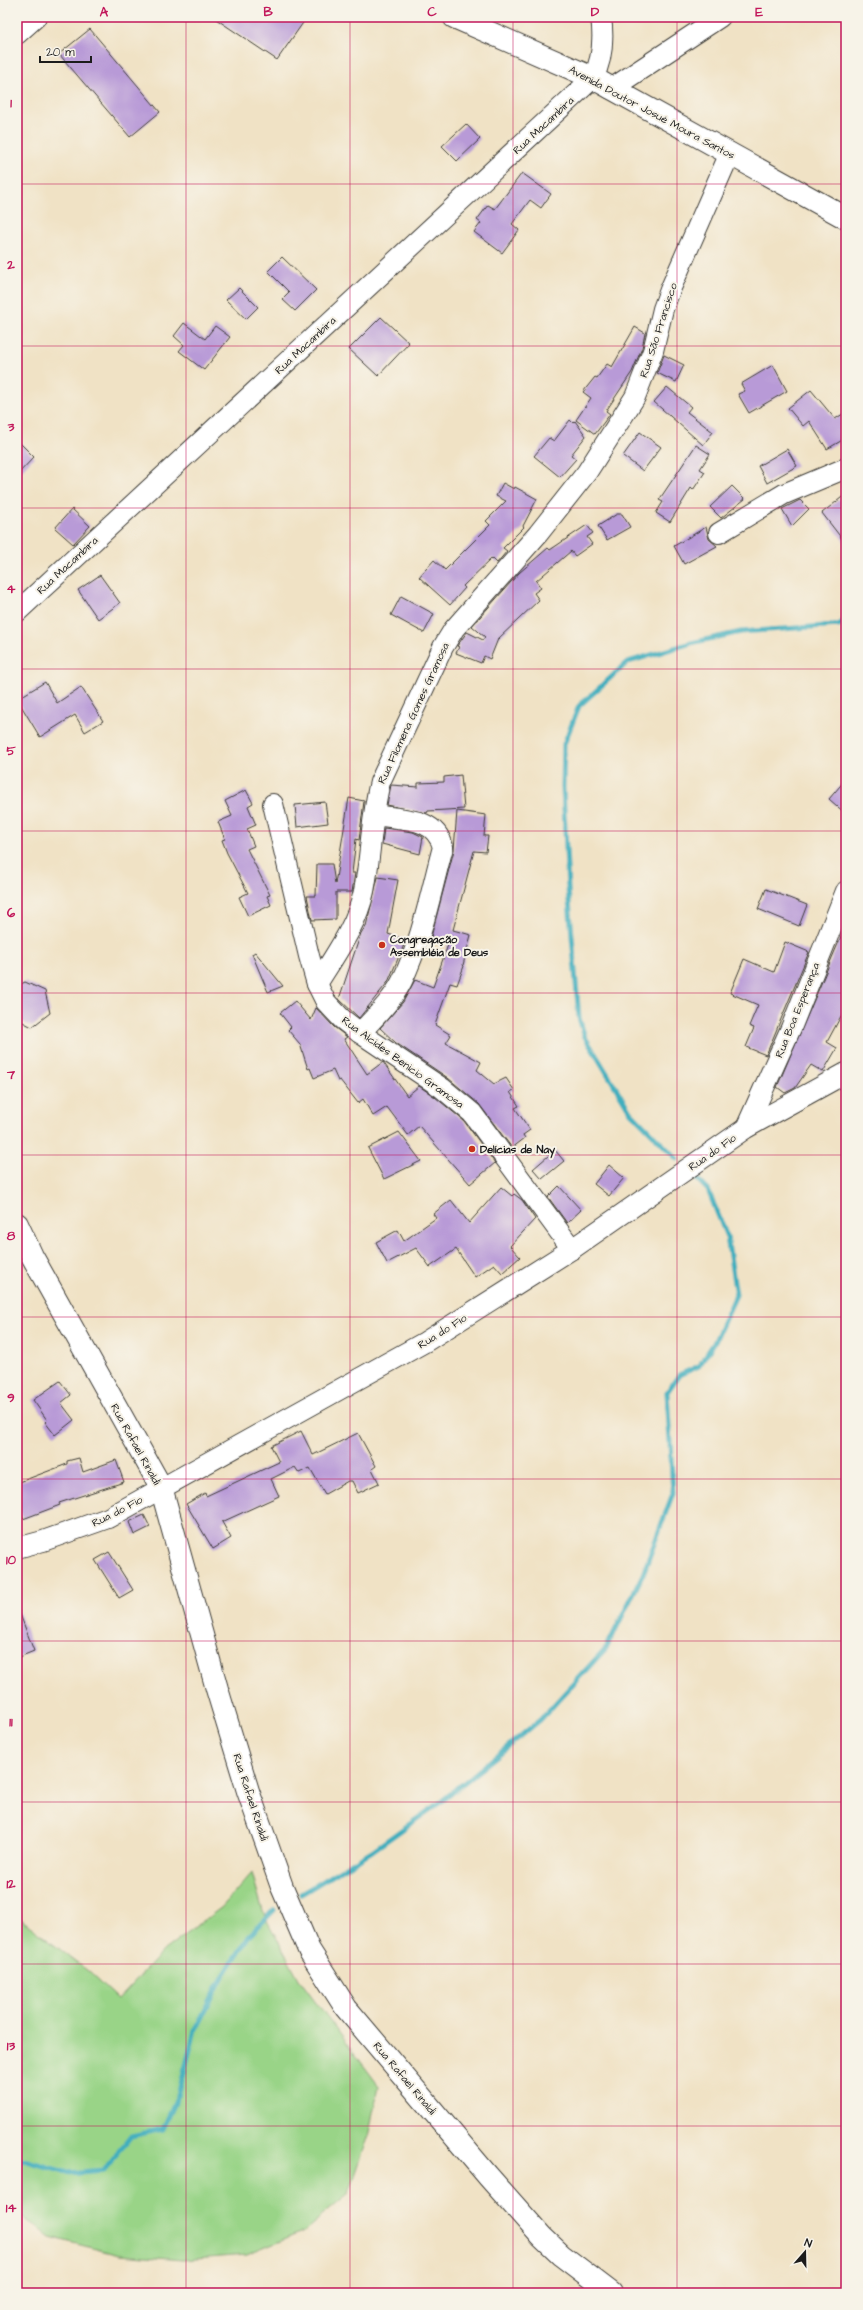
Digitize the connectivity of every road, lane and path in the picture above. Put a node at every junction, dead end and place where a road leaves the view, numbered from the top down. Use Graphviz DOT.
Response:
graph roads {
  1 [pos="36,17"];
  2 [pos="454,17"];
  3 [pos="601,17"];
  4 [pos="720,17"];
  5 [pos="17,34"];
  6 [pos="593,78"];
  7 [pos="611,89"];
  8 [pos="730,153"];
  9 [pos="846,218"];
  10 [pos="846,468"];
  11 [pos="720,533"];
  12 [pos="538,534"];
  13 [pos="17,612"];
  14 [pos="273,804"];
  15 [pos="375,815"];
  16 [pos="846,891"];
  17 [pos="317,984"];
  18 [pos="360,1033"];
  19 [pos="846,1073"];
  20 [pos="746,1128"];
  21 [pos="17,1224"];
  22 [pos="572,1249"];
  23 [pos="160,1487"];
  24 [pos="17,1548"];
  25 [pos="611,2293"];
  1 -- 5 [label="street"];
  2 -- 6 [label="street, Avenida Doutor Josué Moura Santos"];
  3 -- 6 [label="street"];
  4 -- 7 [label="street"];
  6 -- 7 [label="street, Avenida Doutor Josué Moura Santos"];
  6 -- 13 [label="street, Rua Macambira"];
  7 -- 8 [label="street, Avenida Doutor Josué Moura Santos"];
  8 -- 9 [label="street, Avenida Doutor Josué Moura Santos"];
  8 -- 12 [label="street, Rua São Francisco"];
  10 -- 11 [label="street"];
  12 -- 15 [label="street, Rua Filomena Gomes Gramosa"];
  14 -- 17 [label="street, Rua Alcides Benicio Gramosa"];
  15 -- 17 [label="street, Rua Filomena Gomes Gramosa"];
  15 -- 18 [label="street"];
  16 -- 20 [label="street, Rua Boa Esperança"];
  17 -- 18 [label="street, Rua Alcides Benicio Gramosa"];
  18 -- 22 [label="street, Rua Alcides Benicio Gramosa"];
  19 -- 20 [label="street, Rua do Fio"];
  20 -- 22 [label="street, Rua do Fio"];
  21 -- 23 [label="street, Rua Rafael Rinaldi"];
  22 -- 23 [label="street, Rua do Fio"];
  23 -- 24 [label="street, Rua do Fio"];
  23 -- 25 [label="street, Rua Rafael Rinaldi"];
}
